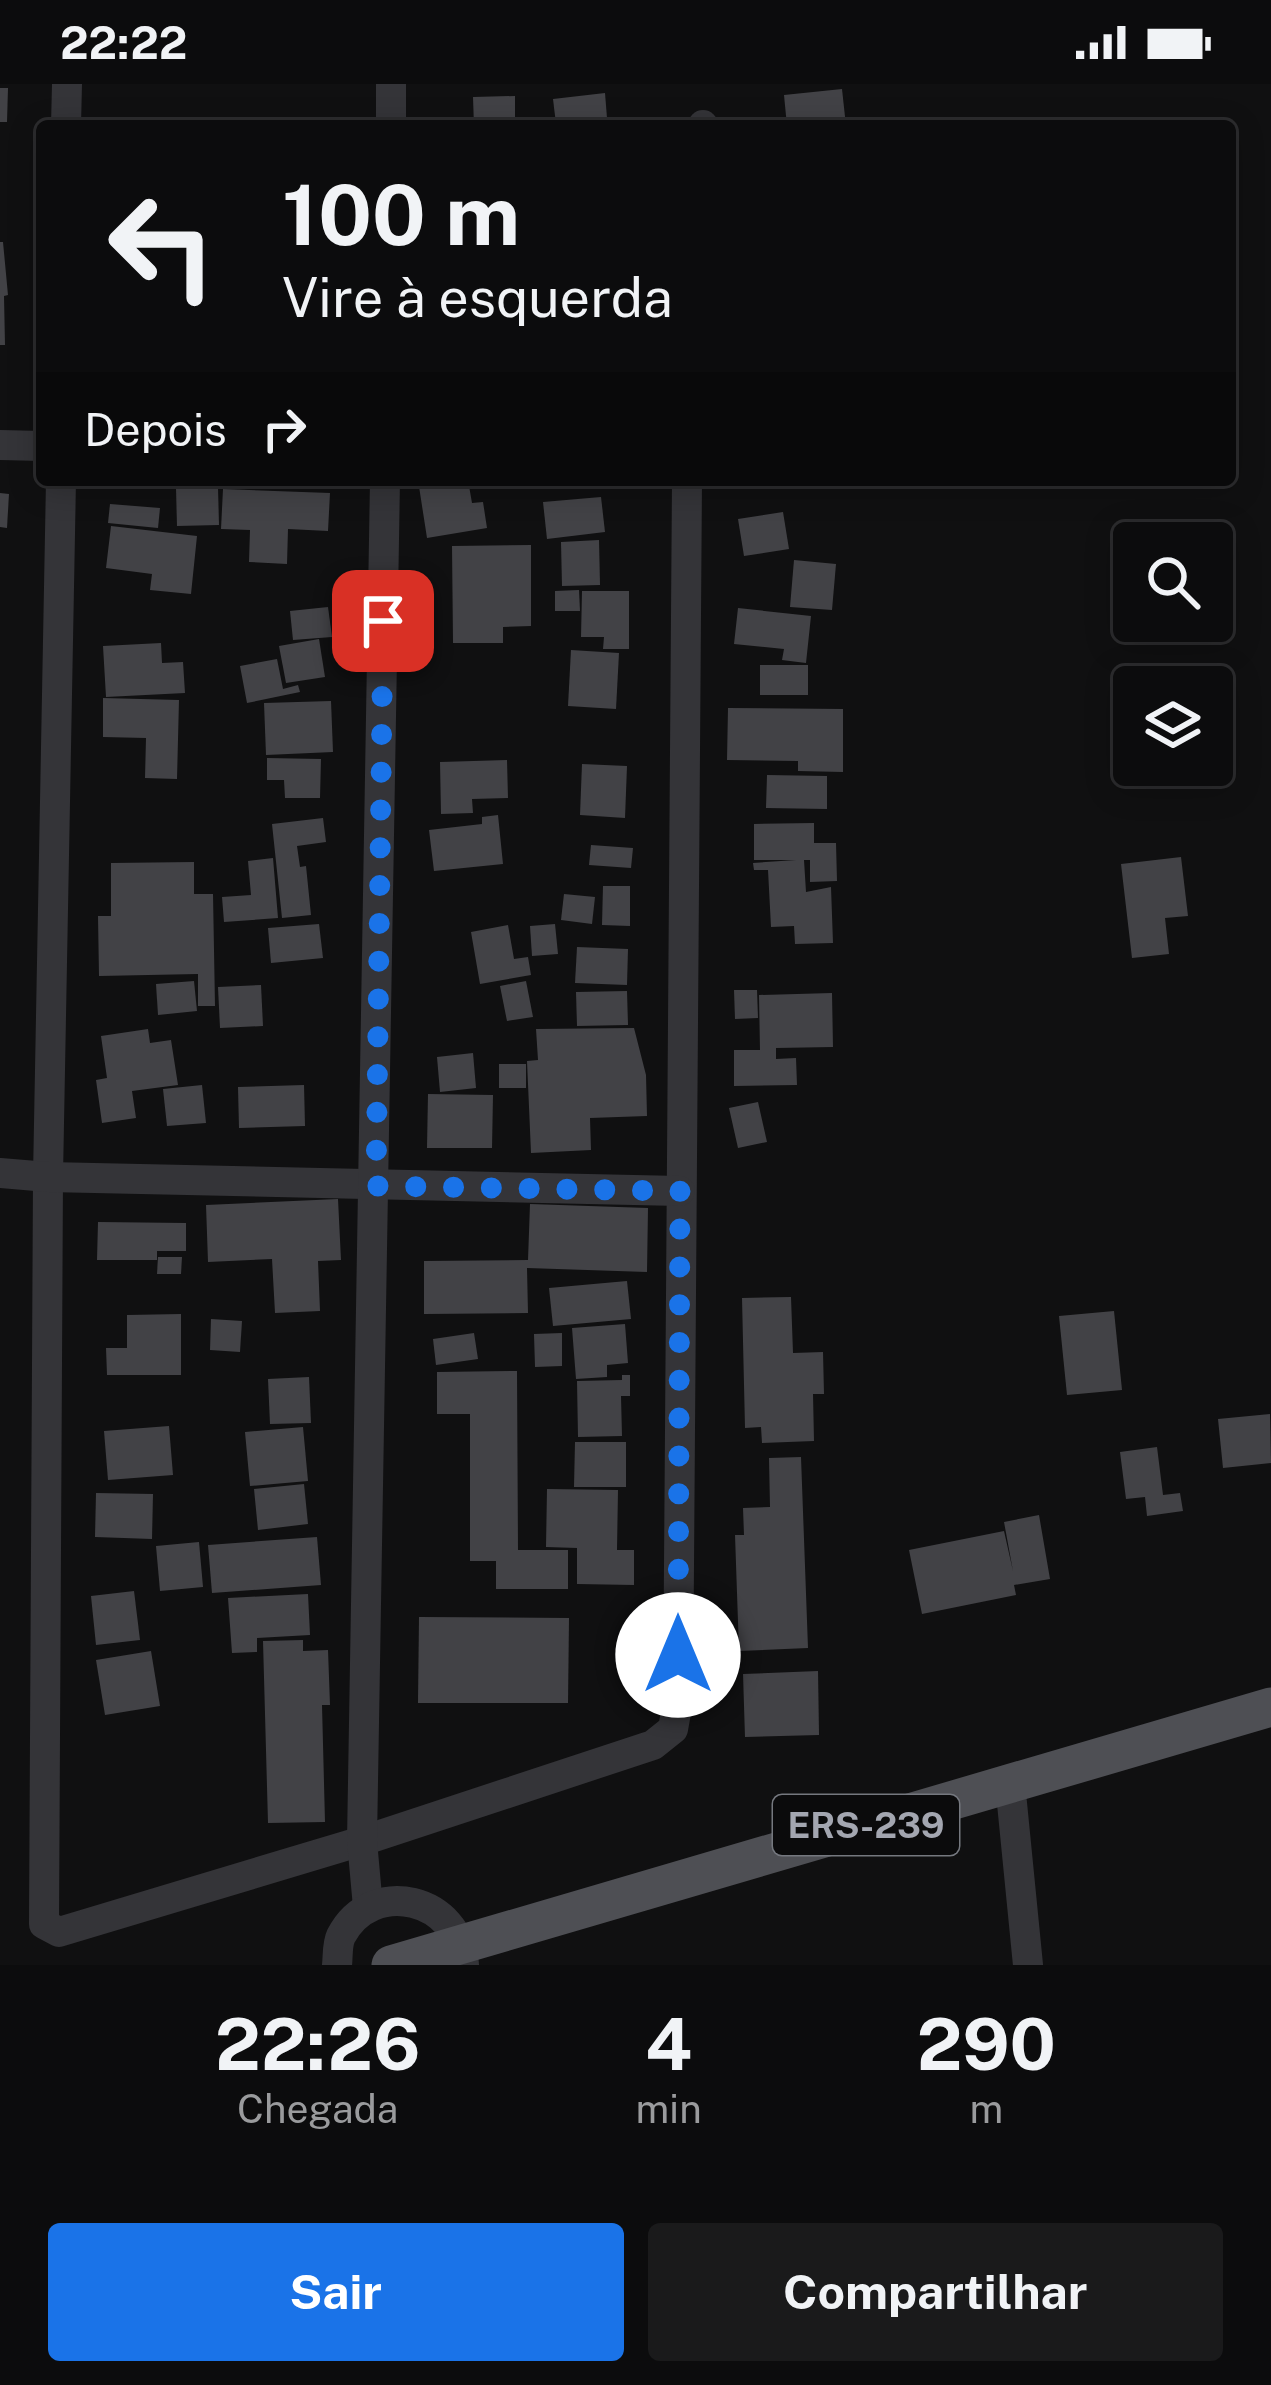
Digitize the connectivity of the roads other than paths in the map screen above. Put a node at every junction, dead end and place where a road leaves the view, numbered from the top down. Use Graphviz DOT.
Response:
graph roads {
  1 [pos="67,84"];
  2 [pos="392,84"];
  3 [pos="66,120"];
  4 [pos="391,120"];
  5 [pos="0,445"];
  6 [pos="36,446"];
  7 [pos="61,486"];
  8 [pos="385,486"];
  9 [pos="687,486"];
  10 [pos="0,1173"];
  11 [pos="48,1178"];
  12 [pos="376,1186"];
  13 [pos="680,1191"];
  14 [pos="1271,1706"];
  15 [pos="1010,1783"];
  16 [pos="362,1841"];
  17 [pos="368,1907"];
  18 [pos="470,1959"];
  19 [pos="337,1965"];
  20 [pos="391,1965"];
  21 [pos="1028,1965"];
  1 -- 3 [label="street"];
  2 -- 4 [label="street"];
  5 -- 6 [label="street"];
  7 -- 11 [label="street"];
  8 -- 12 [label="street"];
  9 -- 13 [label="street"];
  10 -- 11 [label="street"];
  11 -- 12 [label="street"];
  11 -- 16 [label="street"];
  12 -- 13 [label="street"];
  12 -- 16 [label="street"];
  13 -- 16 [label="street"];
  14 -- 15 [label="main road, ERS-239"];
  15 -- 18 [label="main road, ERS-239"];
  15 -- 21 [label="street"];
  16 -- 17 [label="street"];
  17 -- 18 [label="street"];
  17 -- 19 [label="street"];
  18 -- 20 [label="main road"];
}
